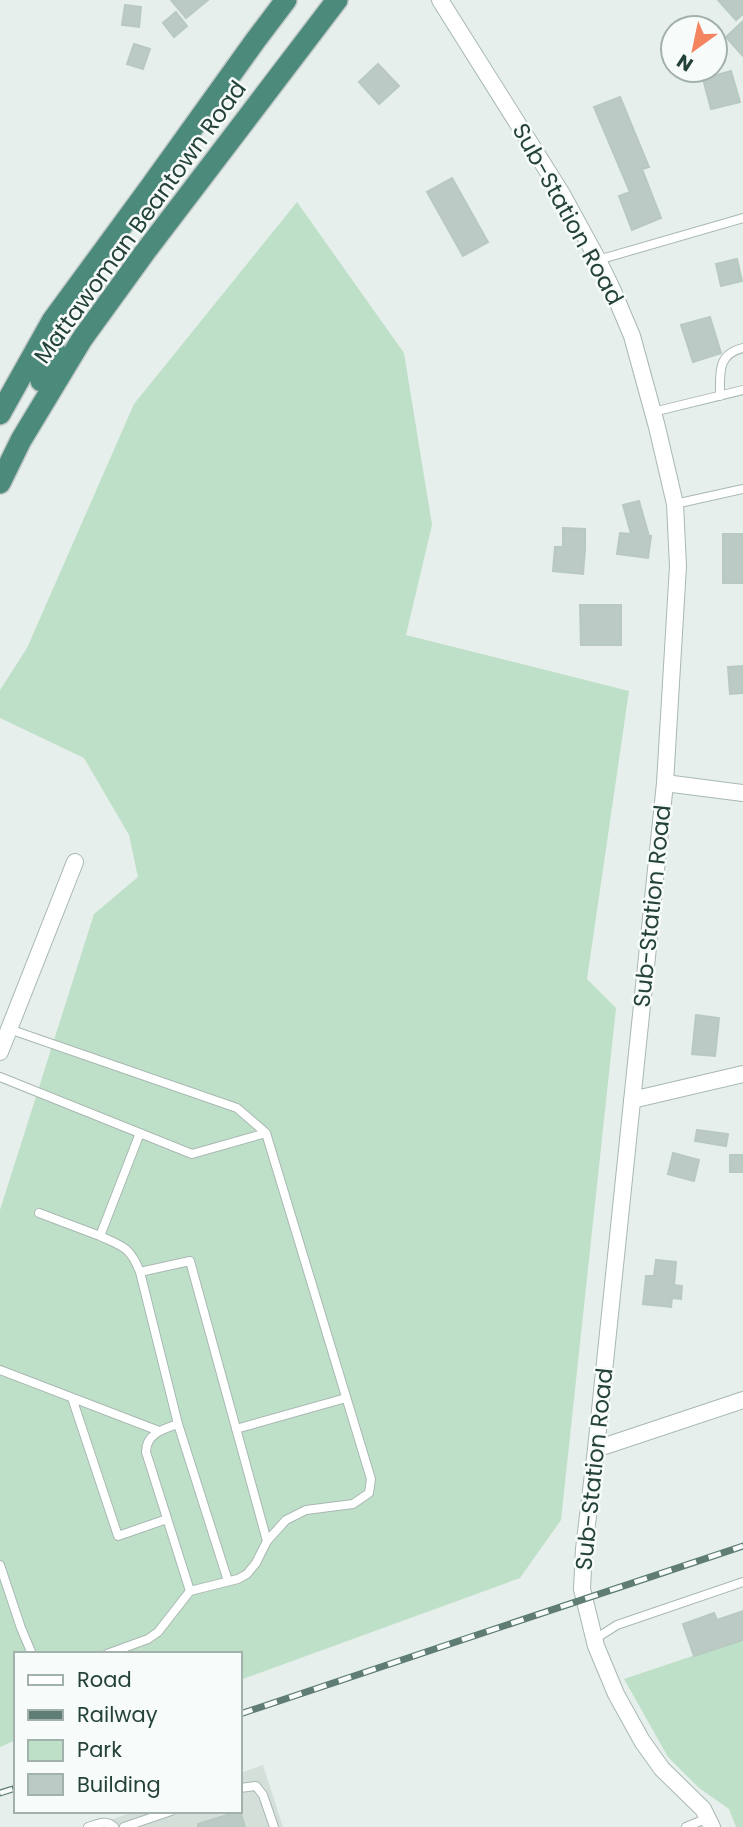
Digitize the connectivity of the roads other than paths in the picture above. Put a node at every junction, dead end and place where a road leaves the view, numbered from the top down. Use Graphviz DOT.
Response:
graph roads {
  1 [pos="286,0"];
  2 [pos="337,0"];
  3 [pos="440,0"];
  4 [pos="743,218"];
  5 [pos="598,260"];
  6 [pos="46,332"];
  7 [pos="743,348"];
  8 [pos="743,390"];
  9 [pos="720,396"];
  10 [pos="653,412"];
  11 [pos="0,414"];
  12 [pos="0,457"];
  13 [pos="0,484"];
  14 [pos="743,489"];
  15 [pos="675,504"];
  16 [pos="665,783"];
  17 [pos="743,793"];
  18 [pos="75,862"];
  19 [pos="9,1029"];
  20 [pos="0,1052"];
  21 [pos="743,1074"];
  22 [pos="0,1077"];
  23 [pos="632,1100"];
  24 [pos="139,1133"];
  25 [pos="267,1133"];
  26 [pos="39,1213"];
  27 [pos="100,1236"];
  28 [pos="140,1272"];
  29 [pos="0,1370"];
  30 [pos="72,1398"];
  31 [pos="346,1398"];
  32 [pos="743,1400"];
  33 [pos="178,1424"];
  34 [pos="236,1429"];
  35 [pos="159,1431"];
  36 [pos="596,1449"];
  37 [pos="167,1519"];
  38 [pos="267,1541"];
  39 [pos="0,1565"];
  40 [pos="228,1581"];
  41 [pos="743,1581"];
  42 [pos="190,1591"];
  43 [pos="595,1640"];
  44 [pos="31,1652"];
  45 [pos="112,1652"];
  46 [pos="242,1788"];
  47 [pos="165,1813"];
  48 [pos="710,1823"];
  49 [pos="88,1827"];
  50 [pos="114,1827"];
  51 [pos="124,1827"];
  52 [pos="274,1827"];
  53 [pos="686,1827"];
  1 -- 6 [label="highway, Mattawoman Beantown Road"];
  2 -- 13 [label="highway, Mattawoman Beantown Road"];
  3 -- 5 [label="street, Sub-Station Road"];
  4 -- 5 [label="lane"];
  5 -- 10 [label="street, Sub-Station Road"];
  6 -- 11 [label="highway, Mattawoman Beantown Road"];
  6 -- 12 [label="highway"];
  7 -- 9 [label="lane"];
  8 -- 9 [label="lane"];
  9 -- 10 [label="lane"];
  10 -- 15 [label="street, Sub-Station Road"];
  14 -- 15 [label="lane"];
  15 -- 16 [label="street, Sub-Station Road"];
  16 -- 17 [label="street"];
  16 -- 23 [label="street, Sub-Station Road"];
  18 -- 19 [label="street"];
  19 -- 20 [label="street"];
  19 -- 25 [label="lane"];
  21 -- 23 [label="street"];
  22 -- 24 [label="lane"];
  23 -- 36 [label="street, Sub-Station Road"];
  24 -- 25 [label="lane"];
  24 -- 27 [label="lane"];
  25 -- 31 [label="lane"];
  26 -- 27 [label="lane"];
  27 -- 28 [label="lane"];
  28 -- 33 [label="lane"];
  28 -- 34 [label="lane"];
  29 -- 30 [label="lane"];
  30 -- 35 [label="lane"];
  30 -- 37 [label="lane"];
  31 -- 34 [label="lane"];
  31 -- 38 [label="lane"];
  32 -- 36 [label="street"];
  33 -- 35 [label="lane"];
  33 -- 40 [label="lane"];
  34 -- 38 [label="lane"];
  35 -- 37 [label="lane"];
  36 -- 43 [label="street, Sub-Station Road"];
  37 -- 42 [label="lane"];
  38 -- 40 [label="lane"];
  39 -- 44 [label="lane"];
  40 -- 42 [label="lane"];
  41 -- 43 [label="lane"];
  42 -- 45 [label="lane"];
  43 -- 48 [label="street, Sub-Station Road"];
  46 -- 52 [label="lane"];
  47 -- 51 [label="lane"];
  48 -- 53 [label="lane"];
  49 -- 50 [label="lane"];
}
